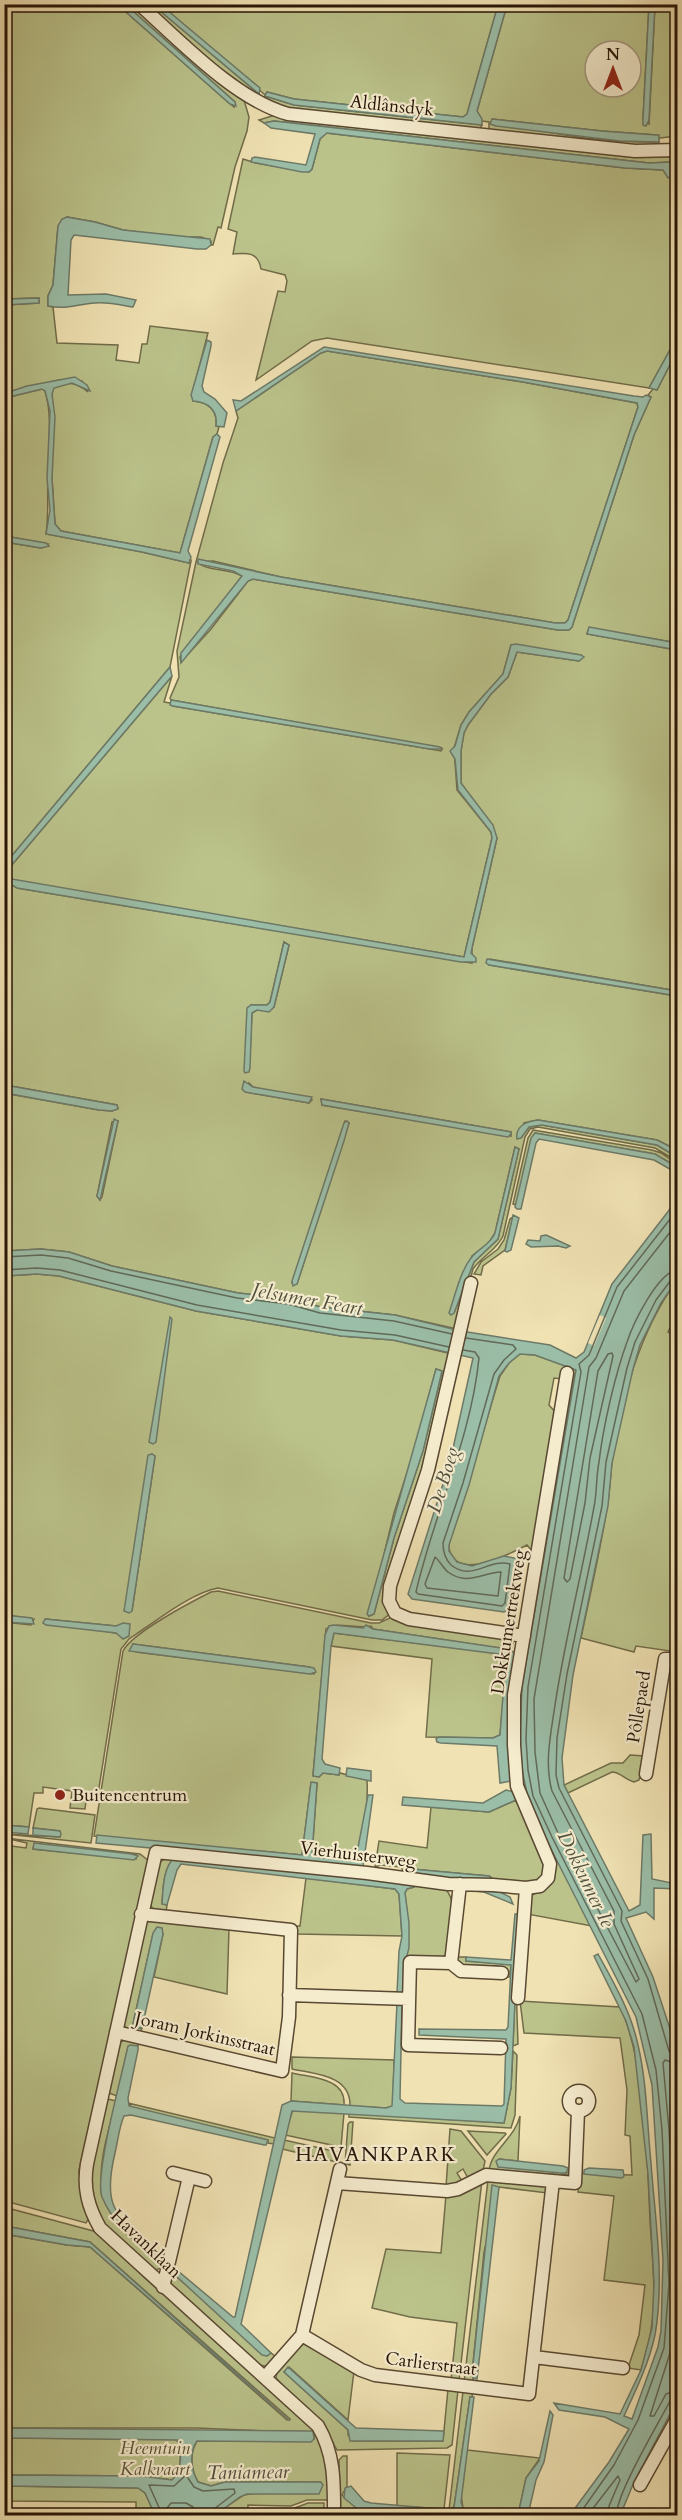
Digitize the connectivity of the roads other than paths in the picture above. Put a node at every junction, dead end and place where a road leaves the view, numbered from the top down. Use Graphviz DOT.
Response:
graph roads {
  1 [pos="139,4"];
  2 [pos="678,150"];
  3 [pos="471,1283"];
  4 [pos="567,1373"];
  5 [pos="524,1636"];
  6 [pos="678,1659"];
  7 [pos="646,1774"];
  8 [pos="156,1852"];
  9 [pos="460,1884"];
  10 [pos="526,1888"];
  11 [pos="141,1914"];
  12 [pos="451,1963"];
  13 [pos="502,1973"];
  14 [pos="289,1995"];
  15 [pos="518,1998"];
  16 [pos="409,1999"];
  17 [pos="116,2032"];
  18 [pos="501,2048"];
  19 [pos="578,2111"];
  20 [pos="340,2169"];
  21 [pos="173,2173"];
  22 [pos="189,2177"];
  23 [pos="205,2181"];
  24 [pos="553,2181"];
  25 [pos="337,2183"];
  26 [pos="163,2287"];
  27 [pos="302,2336"];
  28 [pos="534,2357"];
  29 [pos="623,2368"];
  30 [pos="265,2377"];
  31 [pos="678,2417"];
  32 [pos="640,2485"];
  33 [pos="334,2516"];
  1 -- 2 [label="street, Aldlânsdyk"];
  3 -- 5 [label="street"];
  4 -- 5 [label="street, Dokkumertrekweg"];
  5 -- 10 [label="street, Dokkumertrekweg"];
  6 -- 7 [label="street, Pôllepaed"];
  8 -- 9 [label="street, Vierhuisterweg"];
  8 -- 11 [label="street, Havanklaan"];
  9 -- 10 [label="street, Vierhuisterweg"];
  9 -- 12 [label="street"];
  10 -- 15 [label="street"];
  11 -- 14 [label="street, Joram Jorkinsstraat"];
  11 -- 17 [label="street, Havanklaan"];
  12 -- 13 [label="street"];
  12 -- 16 [label="street"];
  14 -- 16 [label="street"];
  14 -- 17 [label="street, Joram Jorkinsstraat"];
  16 -- 18 [label="street"];
  17 -- 26 [label="street, Havanklaan"];
  19 -- 24 [label="street"];
  20 -- 25 [label="street"];
  21 -- 22 [label="street"];
  22 -- 23 [label="street"];
  22 -- 26 [label="street"];
  24 -- 25 [label="street"];
  24 -- 28 [label="street, Carlierstraat"];
  25 -- 27 [label="street"];
  26 -- 30 [label="street, Havanklaan"];
  27 -- 28 [label="street, Carlierstraat"];
  27 -- 30 [label="street"];
  28 -- 29 [label="street"];
  30 -- 33 [label="street, Havanklaan"];
  31 -- 32 [label="street"];
}
